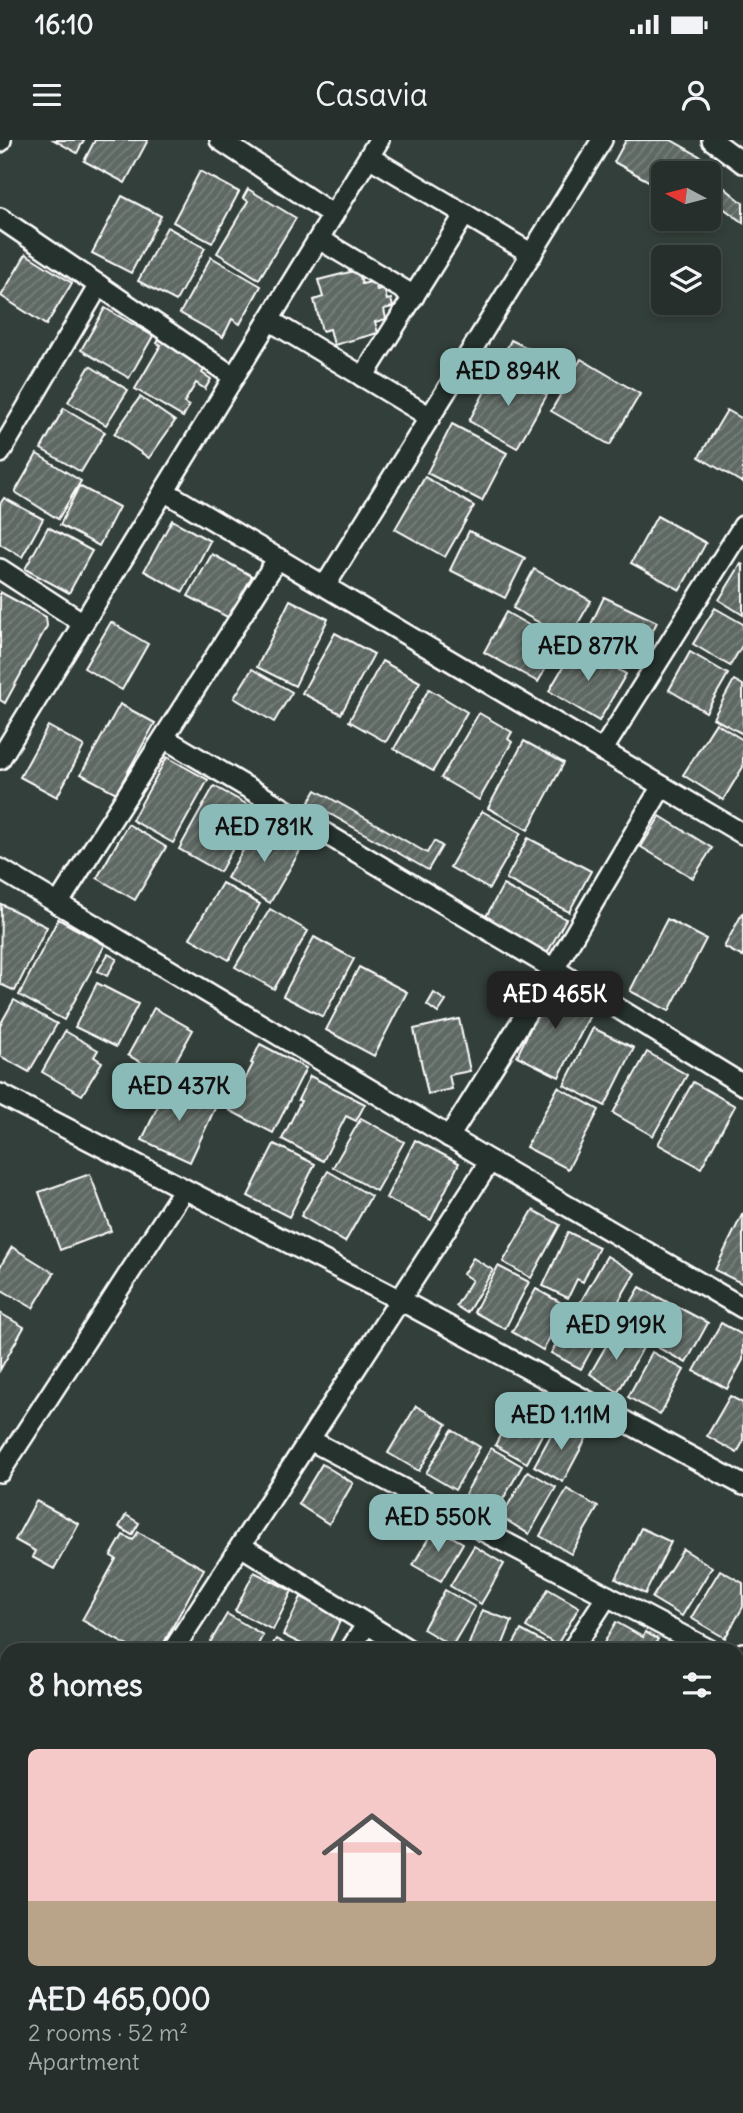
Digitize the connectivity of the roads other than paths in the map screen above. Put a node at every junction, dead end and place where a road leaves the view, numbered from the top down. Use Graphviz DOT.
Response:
graph roads {
  1 [pos="220,140"];
  2 [pos="379,140"];
  3 [pos="602,140"];
  4 [pos="712,140"];
  5 [pos="369,157"];
  6 [pos="743,163"];
  7 [pos="465,214"];
  8 [pos="333,215"];
  9 [pos="0,218"];
  10 [pos="319,239"];
  11 [pos="532,254"];
  12 [pos="99,285"];
  13 [pos="414,296"];
  14 [pos="269,320"];
  15 [pos="234,377"];
  16 [pos="363,377"];
  17 [pos="430,417"];
  18 [pos="0,453"];
  19 [pos="164,491"];
  20 [pos="743,527"];
  21 [pos="278,558"];
  22 [pos="0,569"];
  23 [pos="325,586"];
  24 [pos="83,623"];
  25 [pos="164,738"];
  26 [pos="3,749"];
  27 [pos="602,751"];
  28 [pos="662,786"];
  29 [pos="743,834"];
  30 [pos="0,869"];
  31 [pos="58,904"];
  32 [pos="554,969"];
  33 [pos="743,1085"];
  34 [pos="0,1094"];
  35 [pos="449,1137"];
  36 [pos="490,1161"];
  37 [pos="184,1188"];
  38 [pos="400,1300"];
  39 [pos="743,1307"];
  40 [pos="310,1440"];
  41 [pos="0,1472"];
  42 [pos="743,1485"];
  43 [pos="241,1546"];
  44 [pos="607,1596"];
  45 [pos="366,1625"];
  46 [pos="178,1643"];
  47 [pos="354,1643"];
  48 [pos="397,1643"];
  49 [pos="577,1643"];
  50 [pos="697,1643"];
  1 -- 8 [label="street"];
  2 -- 5 [label="street"];
  3 -- 11 [label="street"];
  4 -- 6 [label="street"];
  5 -- 7 [label="street"];
  5 -- 8 [label="street"];
  7 -- 11 [label="street"];
  7 -- 13 [label="street"];
  8 -- 10 [label="street"];
  9 -- 12 [label="street"];
  10 -- 13 [label="street"];
  10 -- 14 [label="street"];
  11 -- 17 [label="street"];
  12 -- 15 [label="street"];
  12 -- 18 [label="street"];
  13 -- 16 [label="street"];
  14 -- 15 [label="street"];
  14 -- 16 [label="street"];
  15 -- 19 [label="street"];
  16 -- 17 [label="street"];
  17 -- 23 [label="street"];
  19 -- 21 [label="street"];
  19 -- 24 [label="street"];
  20 -- 27 [label="street"];
  21 -- 23 [label="street"];
  21 -- 25 [label="street"];
  22 -- 24 [label="street"];
  23 -- 27 [label="street"];
  24 -- 26 [label="street"];
  25 -- 31 [label="street"];
  25 -- 32 [label="street"];
  27 -- 28 [label="street"];
  28 -- 29 [label="street"];
  28 -- 32 [label="street"];
  30 -- 31 [label="street"];
  31 -- 35 [label="street"];
  32 -- 33 [label="street"];
  32 -- 35 [label="street"];
  34 -- 37 [label="street"];
  35 -- 36 [label="street"];
  36 -- 38 [label="street"];
  36 -- 39 [label="street"];
  37 -- 38 [label="street"];
  37 -- 41 [label="street"];
  38 -- 40 [label="street"];
  38 -- 42 [label="street"];
  40 -- 43 [label="street"];
  40 -- 44 [label="street"];
  43 -- 45 [label="street"];
  43 -- 46 [label="street"];
  44 -- 49 [label="street"];
  44 -- 50 [label="street"];
  45 -- 47 [label="street"];
  45 -- 48 [label="street"];
}
